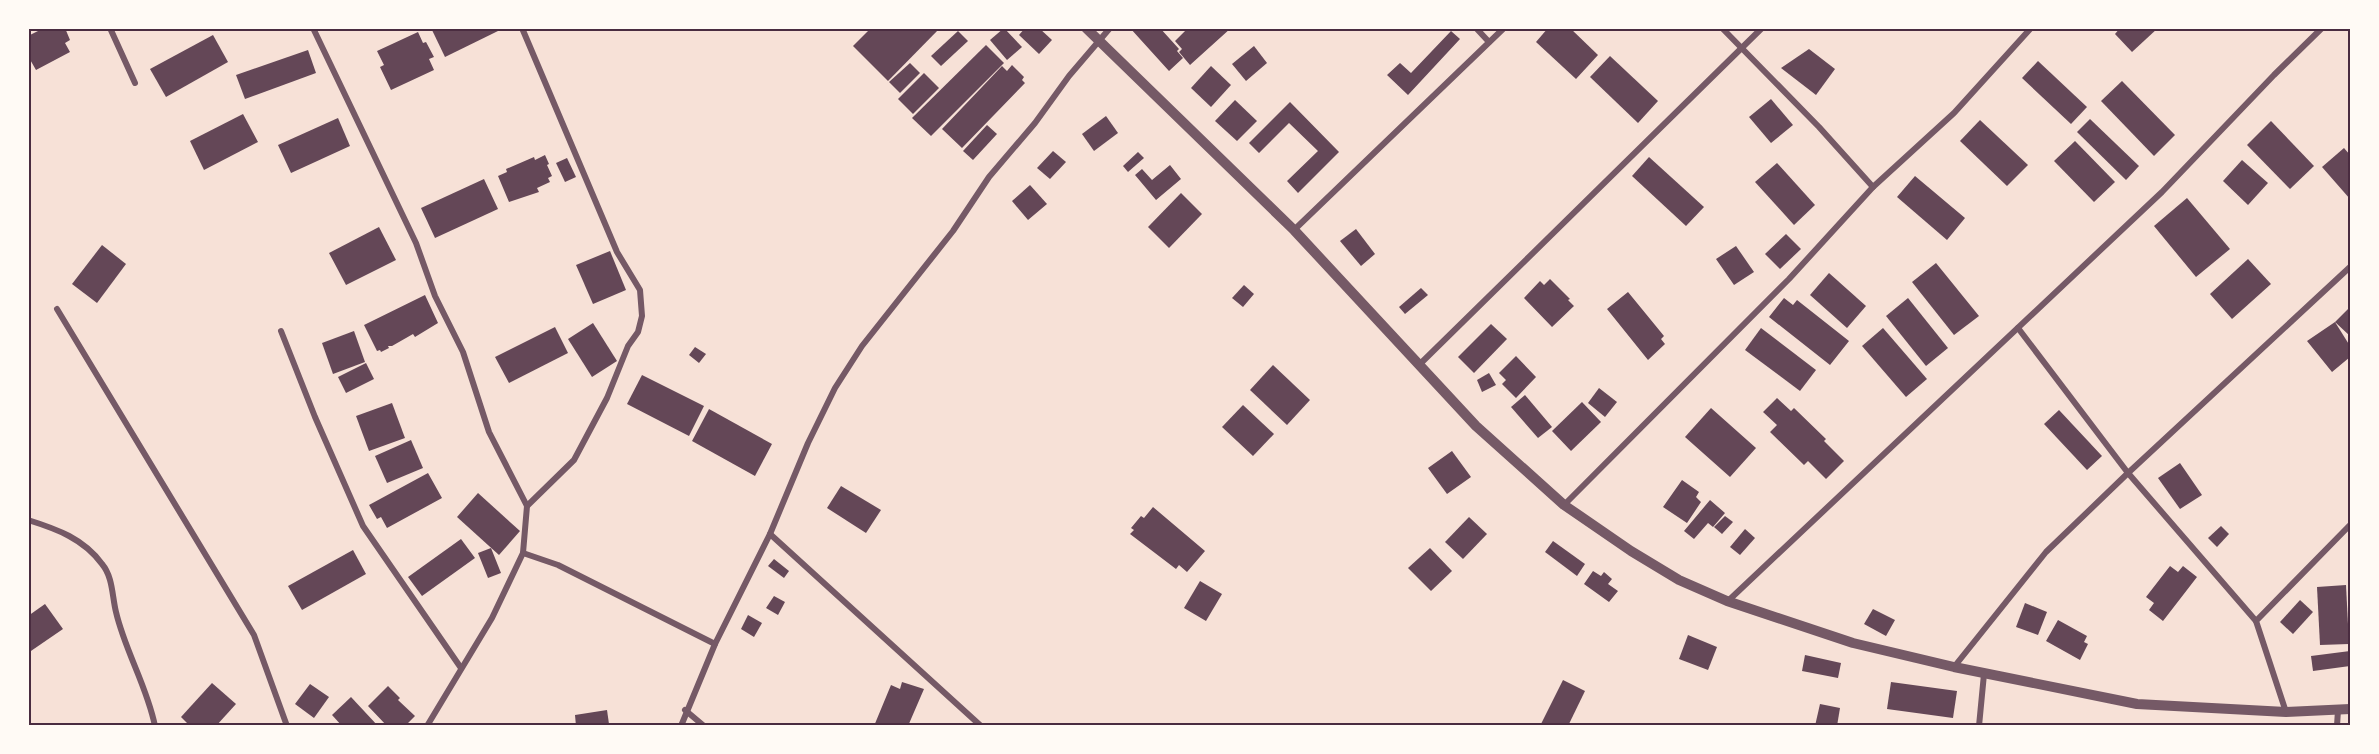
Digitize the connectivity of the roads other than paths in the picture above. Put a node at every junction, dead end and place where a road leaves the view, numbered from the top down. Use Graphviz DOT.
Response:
graph roads {
  1 [pos="110,28"];
  2 [pos="313,28"];
  3 [pos="522,28"];
  4 [pos="1086,28"];
  5 [pos="1110,28"];
  6 [pos="1476,28"];
  7 [pos="1504,28"];
  8 [pos="1722,28"];
  9 [pos="1762,28"];
  10 [pos="2031,28"];
  11 [pos="2322,28"];
  12 [pos="1097,42"];
  13 [pos="1489,42"];
  14 [pos="1740,48"];
  15 [pos="135,83"];
  16 [pos="1874,187"];
  17 [pos="1294,230"];
  18 [pos="2350,267"];
  19 [pos="57,309"];
  20 [pos="2018,328"];
  21 [pos="281,331"];
  22 [pos="1420,364"];
  23 [pos="2128,473"];
  24 [pos="527,506"];
  25 [pos="1564,506"];
  26 [pos="28,520"];
  27 [pos="2350,525"];
  28 [pos="770,534"];
  29 [pos="523,553"];
  30 [pos="1727,601"];
  31 [pos="2256,621"];
  32 [pos="716,644"];
  33 [pos="1954,667"];
  34 [pos="461,668"];
  35 [pos="1984,674"];
  36 [pos="2350,709"];
  37 [pos="685,710"];
  38 [pos="2338,710"];
  39 [pos="2286,712"];
  40 [pos="155,726"];
  41 [pos="287,726"];
  42 [pos="427,726"];
  43 [pos="681,726"];
  44 [pos="704,726"];
  45 [pos="981,726"];
  46 [pos="1979,726"];
  47 [pos="2337,726"];
  1 -- 15 [label="street"];
  2 -- 24 [label="street"];
  3 -- 24 [label="street"];
  4 -- 12 [label="street"];
  5 -- 12 [label="street"];
  6 -- 13 [label="street"];
  7 -- 13 [label="street"];
  8 -- 14 [label="street"];
  9 -- 14 [label="street"];
  10 -- 16 [label="street"];
  11 -- 20 [label="street"];
  12 -- 17 [label="street"];
  12 -- 28 [label="street"];
  13 -- 17 [label="street"];
  14 -- 16 [label="street"];
  14 -- 22 [label="street"];
  16 -- 25 [label="street"];
  17 -- 22 [label="street"];
  18 -- 23 [label="street"];
  19 -- 41 [label="street"];
  20 -- 23 [label="street"];
  20 -- 30 [label="street"];
  21 -- 34 [label="street"];
  22 -- 25 [label="street"];
  23 -- 31 [label="street"];
  23 -- 33 [label="street"];
  24 -- 29 [label="street"];
  25 -- 30 [label="street"];
  26 -- 40 [label="street"];
  27 -- 31 [label="street"];
  28 -- 32 [label="street"];
  28 -- 45 [label="street"];
  29 -- 32 [label="street"];
  29 -- 34 [label="street"];
  30 -- 33 [label="street"];
  31 -- 39 [label="street"];
  32 -- 37 [label="street"];
  33 -- 35 [label="street"];
  34 -- 42 [label="street"];
  35 -- 39 [label="street"];
  35 -- 46 [label="street"];
  36 -- 38 [label="street"];
  37 -- 43 [label="street"];
  37 -- 44 [label="street"];
  38 -- 39 [label="street"];
  38 -- 47 [label="street"];
}
